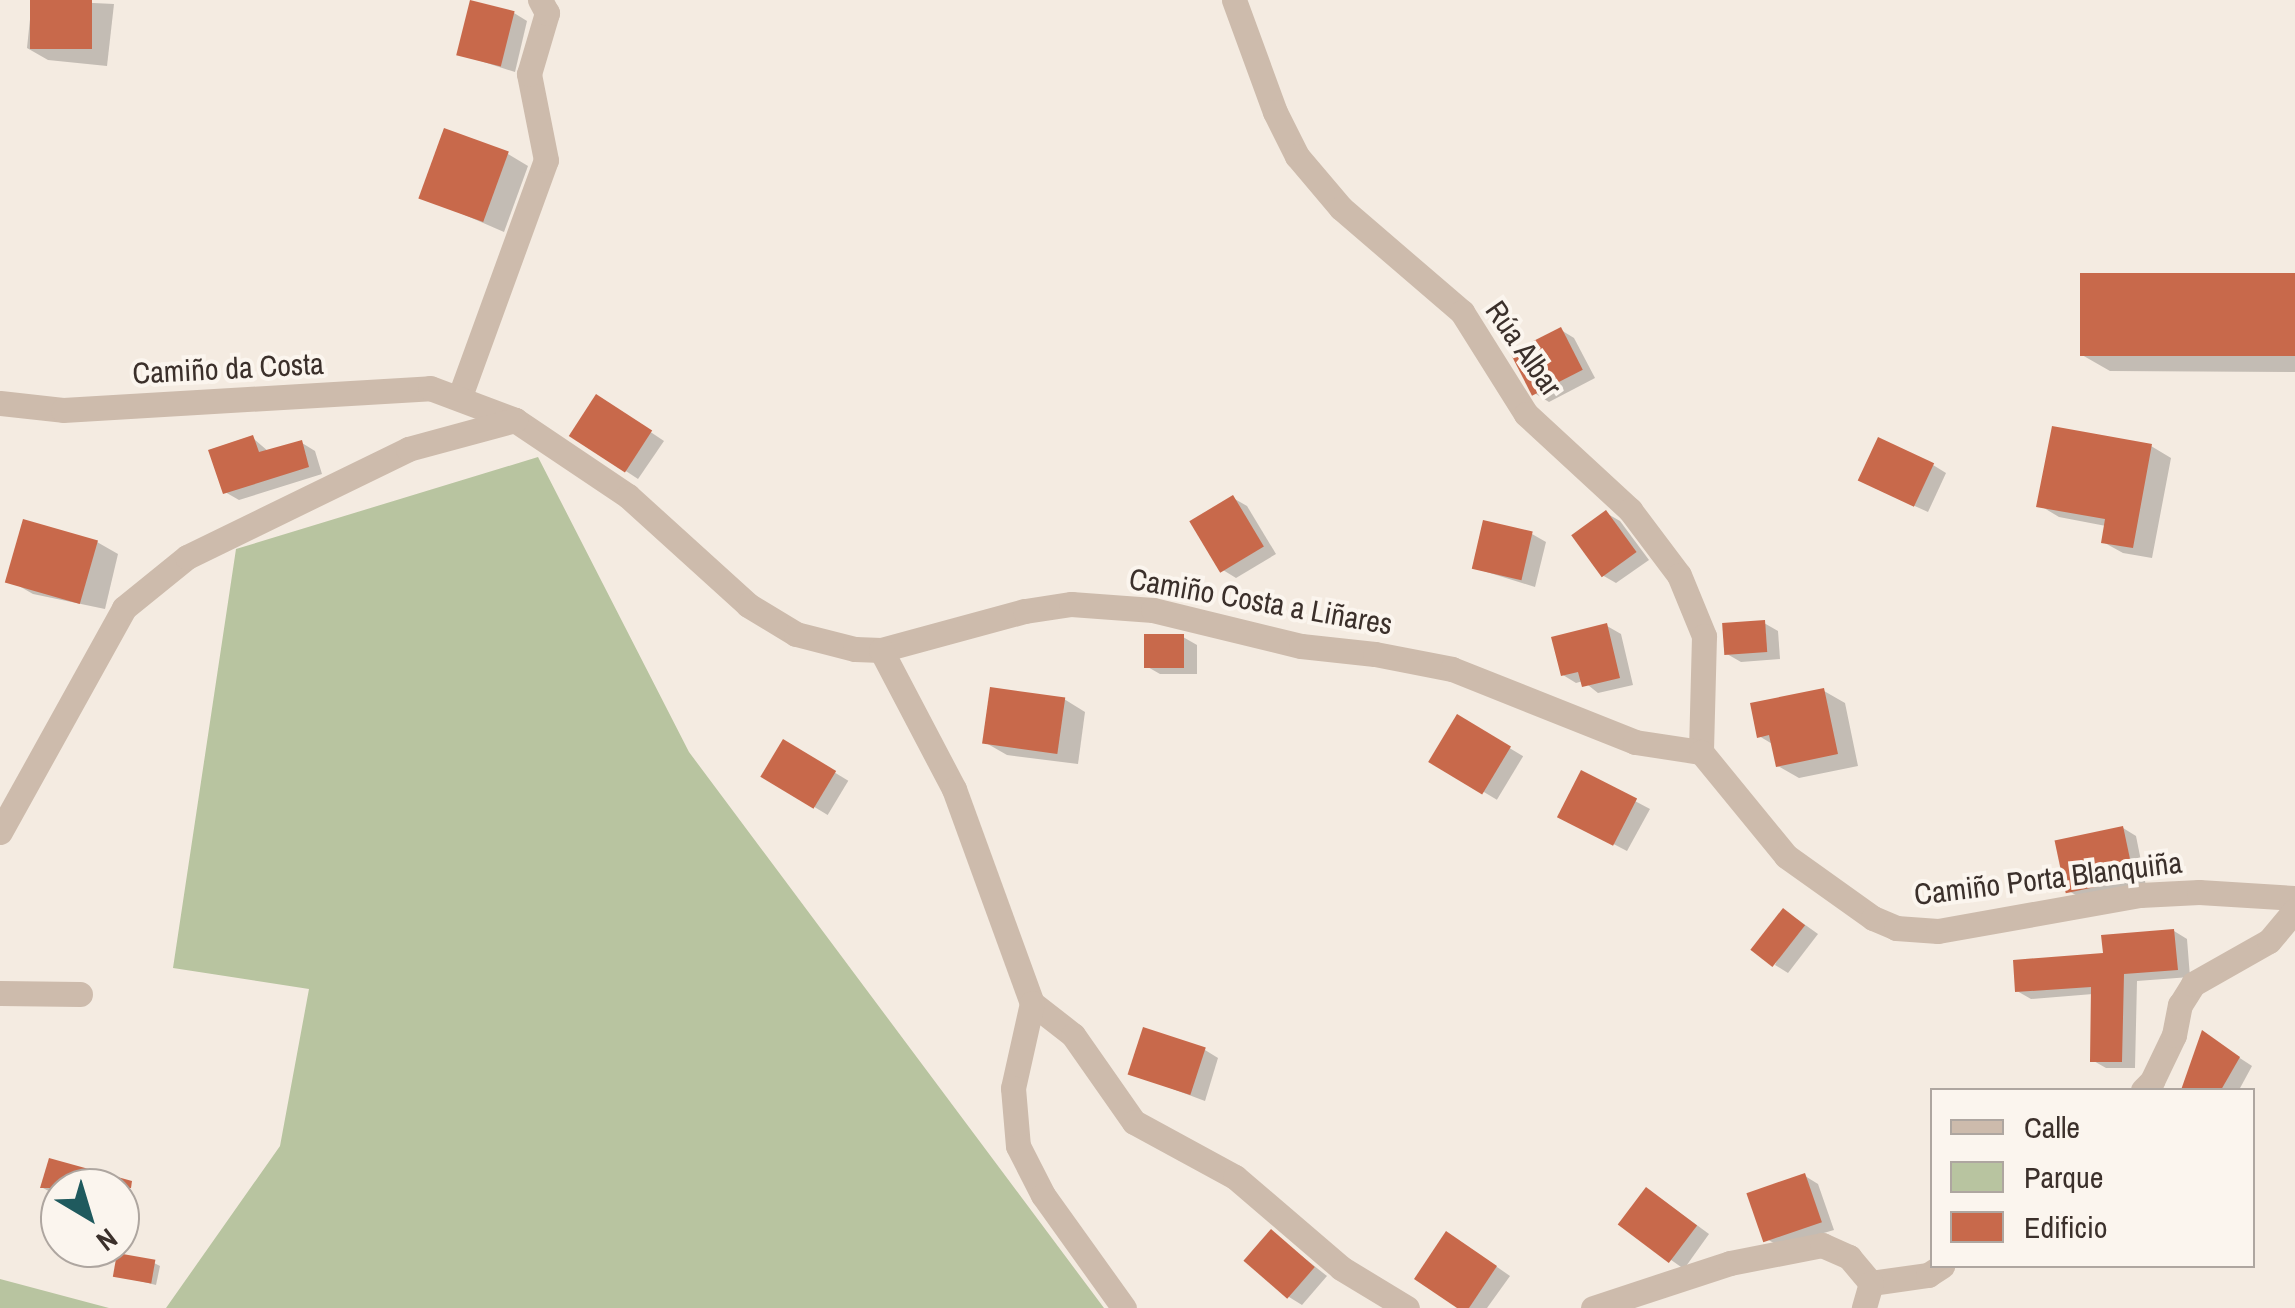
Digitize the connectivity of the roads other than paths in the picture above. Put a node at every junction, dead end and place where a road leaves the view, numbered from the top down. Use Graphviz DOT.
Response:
graph roads {
  1 [pos="1234,0"];
  2 [pos="549,4"];
  3 [pos="460,396"];
  4 [pos="0,403"];
  5 [pos="514,420"];
  6 [pos="881,650"];
  7 [pos="1700,752"];
  8 [pos="0,832"];
  9 [pos="2295,898"];
  10 [pos="2295,910"];
  11 [pos="0,993"];
  12 [pos="80,994"];
  13 [pos="1032,1003"];
  14 [pos="2144,1088"];
  15 [pos="1939,1268"];
  16 [pos="1870,1282"];
  17 [pos="1124,1308"];
  18 [pos="1406,1308"];
  19 [pos="1594,1308"];
  20 [pos="1864,1308"];
  1 -- 7 [label="street, Rúa Albar"];
  2 -- 3 [label="street"];
  3 -- 4 [label="street, Camiño da Costa"];
  3 -- 5 [label="street, Camiño Costa a Liñares"];
  5 -- 6 [label="street, Camiño Costa a Liñares"];
  5 -- 8 [label="street"];
  6 -- 7 [label="street, Camiño Costa a Liñares"];
  6 -- 13 [label="street"];
  7 -- 9 [label="street, Camiño Porta Blanquiña"];
  10 -- 14 [label="street"];
  11 -- 12 [label="street"];
  13 -- 17 [label="street"];
  13 -- 18 [label="street"];
  15 -- 16 [label="street"];
  16 -- 19 [label="street"];
  16 -- 20 [label="street"];
}
